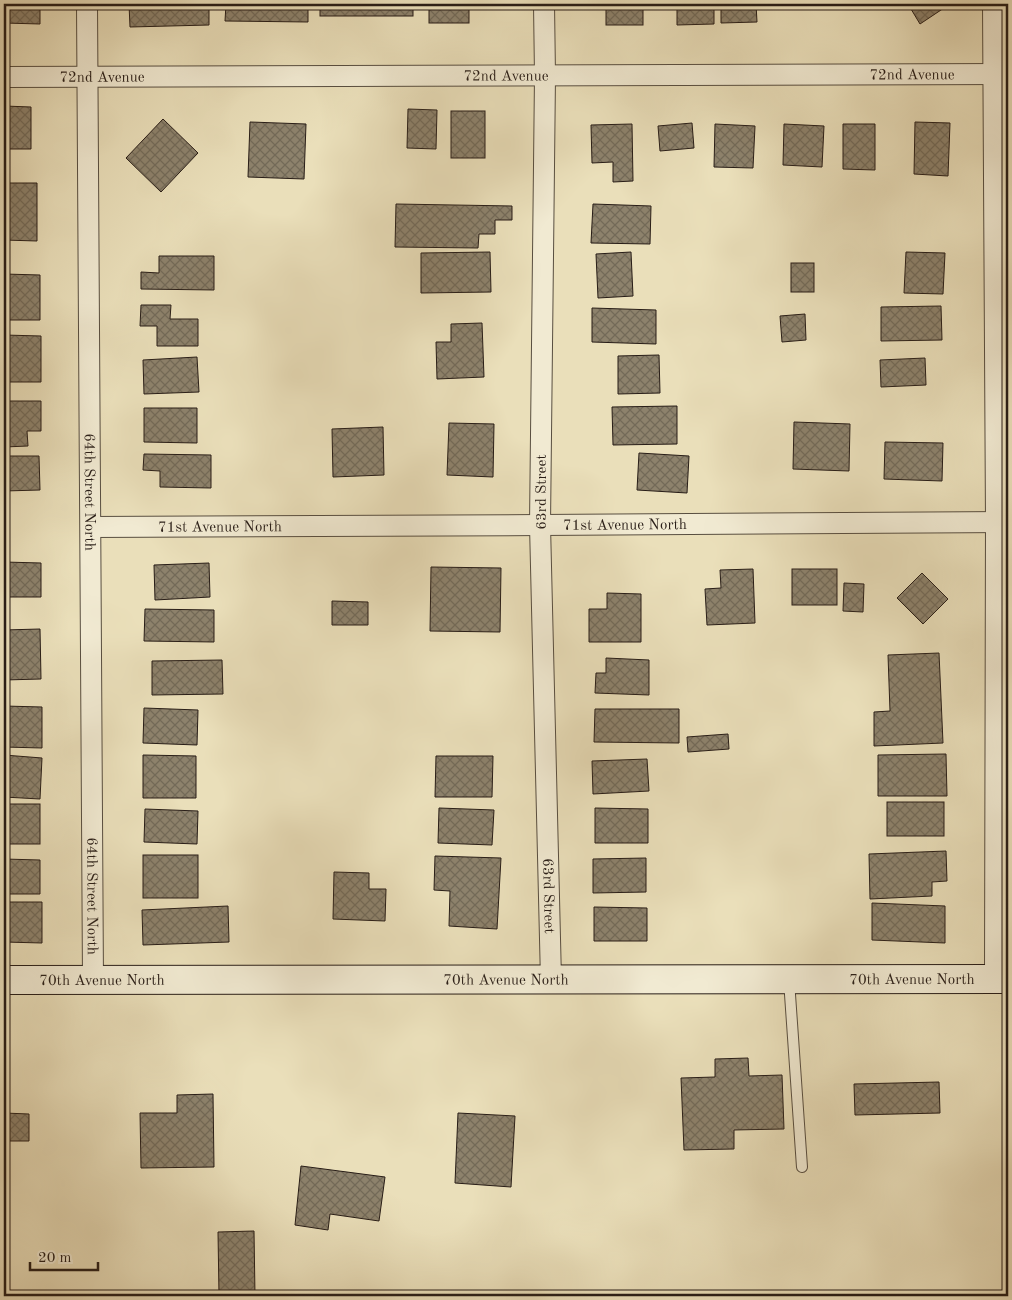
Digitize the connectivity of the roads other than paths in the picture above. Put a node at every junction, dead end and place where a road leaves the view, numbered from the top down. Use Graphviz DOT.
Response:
graph roads {
  1 [pos="87,4"];
  2 [pos="544,4"];
  3 [pos="993,4"];
  4 [pos="1001,74"];
  5 [pos="545,76"];
  6 [pos="87,77"];
  7 [pos="4,78"];
  8 [pos="1002,522"];
  9 [pos="540,525"];
  10 [pos="90,526"];
  11 [pos="1002,714"];
  12 [pos="789,979"];
  13 [pos="1002,979"];
  14 [pos="4,980"];
  15 [pos="93,980"];
  16 [pos="551,980"];
  17 [pos="802,1167"];
  1 -- 6 [label="street, 64th Street North"];
  2 -- 5 [label="street, 63rd Street"];
  3 -- 4 [label="street"];
  4 -- 5 [label="street, 72nd Avenue"];
  4 -- 8 [label="street"];
  5 -- 6 [label="street, 72nd Avenue"];
  5 -- 9 [label="street, 63rd Street"];
  6 -- 7 [label="street, 72nd Avenue"];
  6 -- 10 [label="street, 64th Street North"];
  8 -- 9 [label="street, 71st Avenue North"];
  8 -- 11 [label="street"];
  9 -- 10 [label="street, 71st Avenue North"];
  9 -- 16 [label="street, 63rd Street"];
  10 -- 15 [label="street, 64th Street North"];
  11 -- 13 [label="street"];
  12 -- 13 [label="street, 70th Avenue North"];
  12 -- 16 [label="street, 70th Avenue North"];
  12 -- 17 [label="lane"];
  14 -- 15 [label="street, 70th Avenue North"];
  15 -- 16 [label="street, 70th Avenue North"];
}
